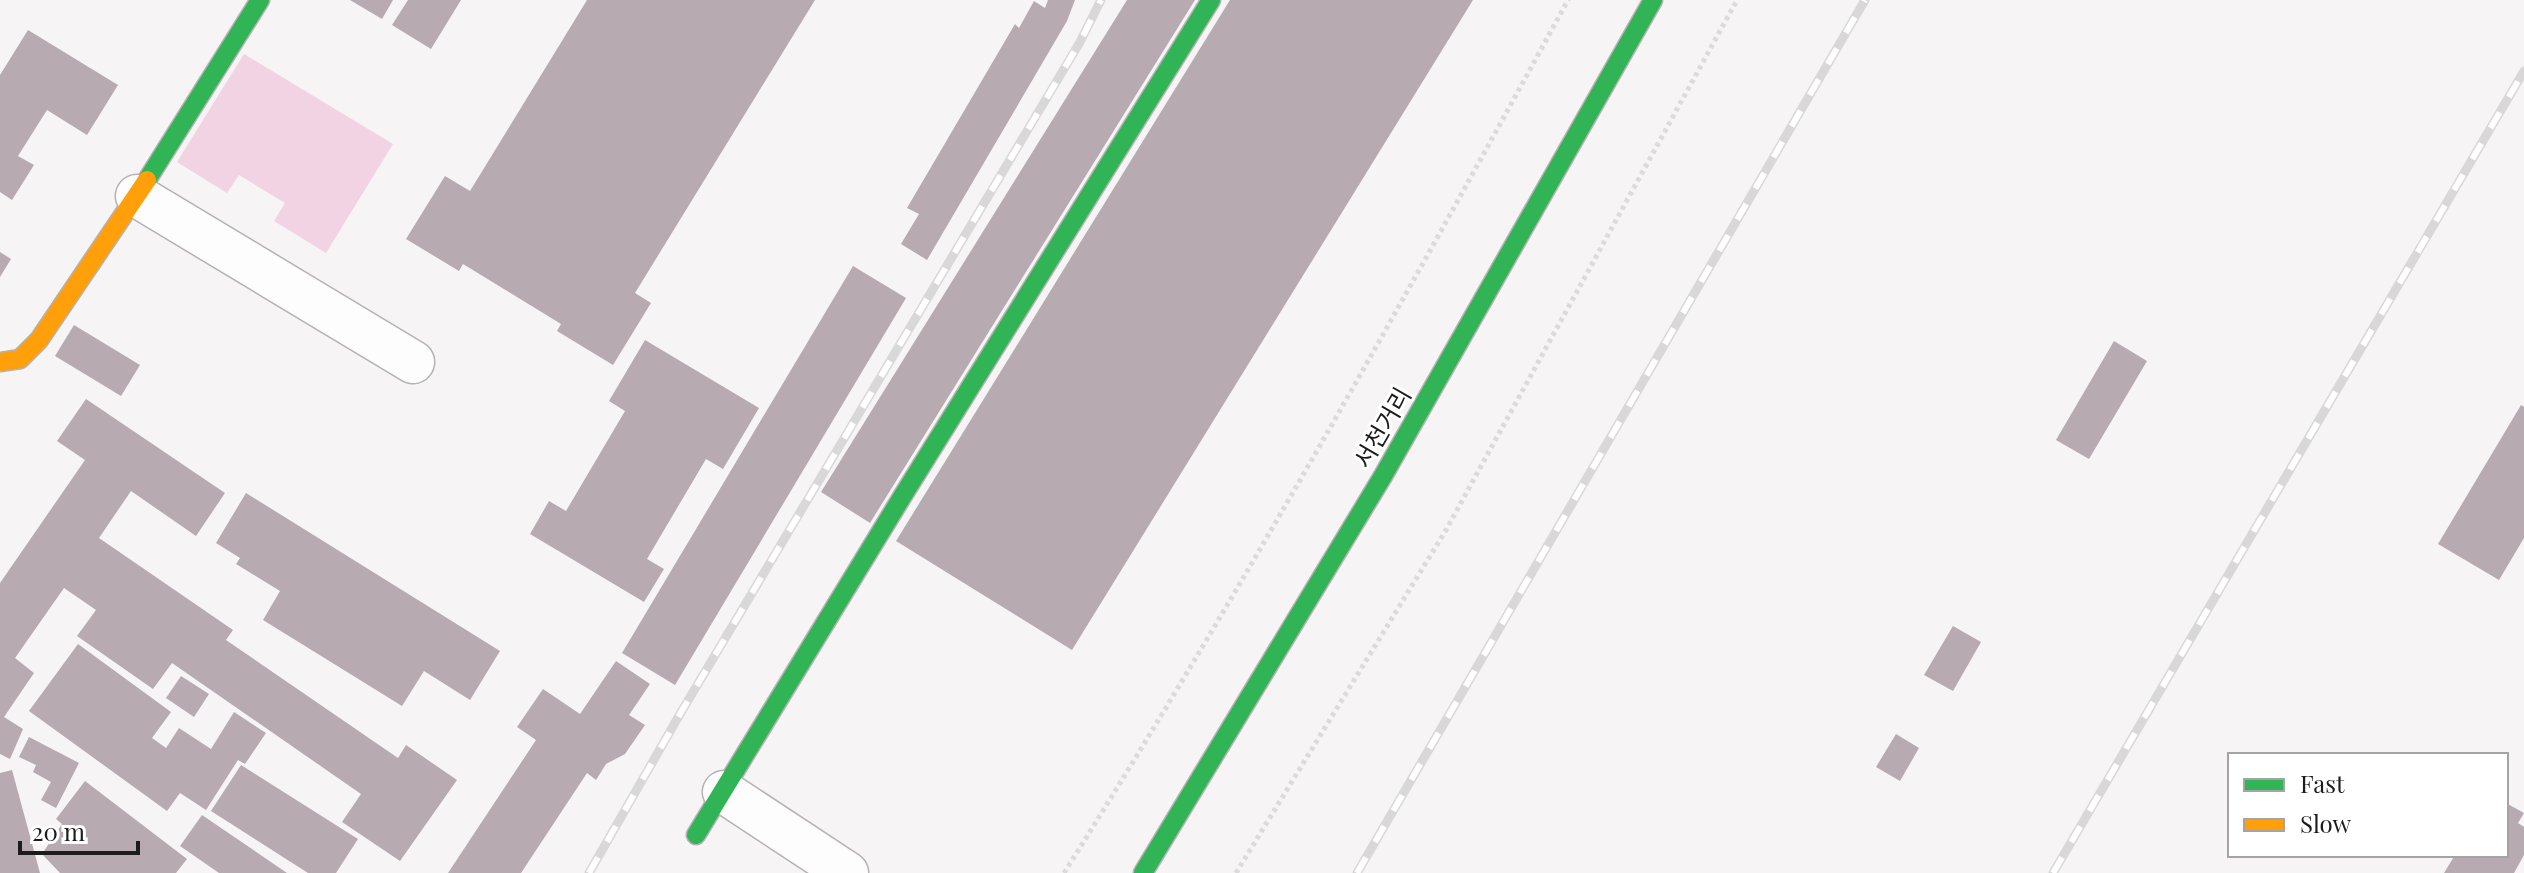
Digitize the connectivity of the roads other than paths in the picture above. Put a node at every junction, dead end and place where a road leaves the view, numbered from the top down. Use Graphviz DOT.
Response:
graph roads {
  1 [pos="260,0"];
  2 [pos="1211,0"];
  3 [pos="1653,0"];
  4 [pos="137,196"];
  5 [pos="0,362"];
  6 [pos="413,362"];
  7 [pos="724,792"];
  8 [pos="696,835"];
  9 [pos="847,873"];
  10 [pos="1143,873"];
  1 -- 4 [label="street"];
  2 -- 7 [label="street"];
  3 -- 10 [label="street, 서천거리"];
  4 -- 5 [label="street"];
  4 -- 6 [label="street"];
  7 -- 8 [label="street"];
  7 -- 9 [label="street"];
}
